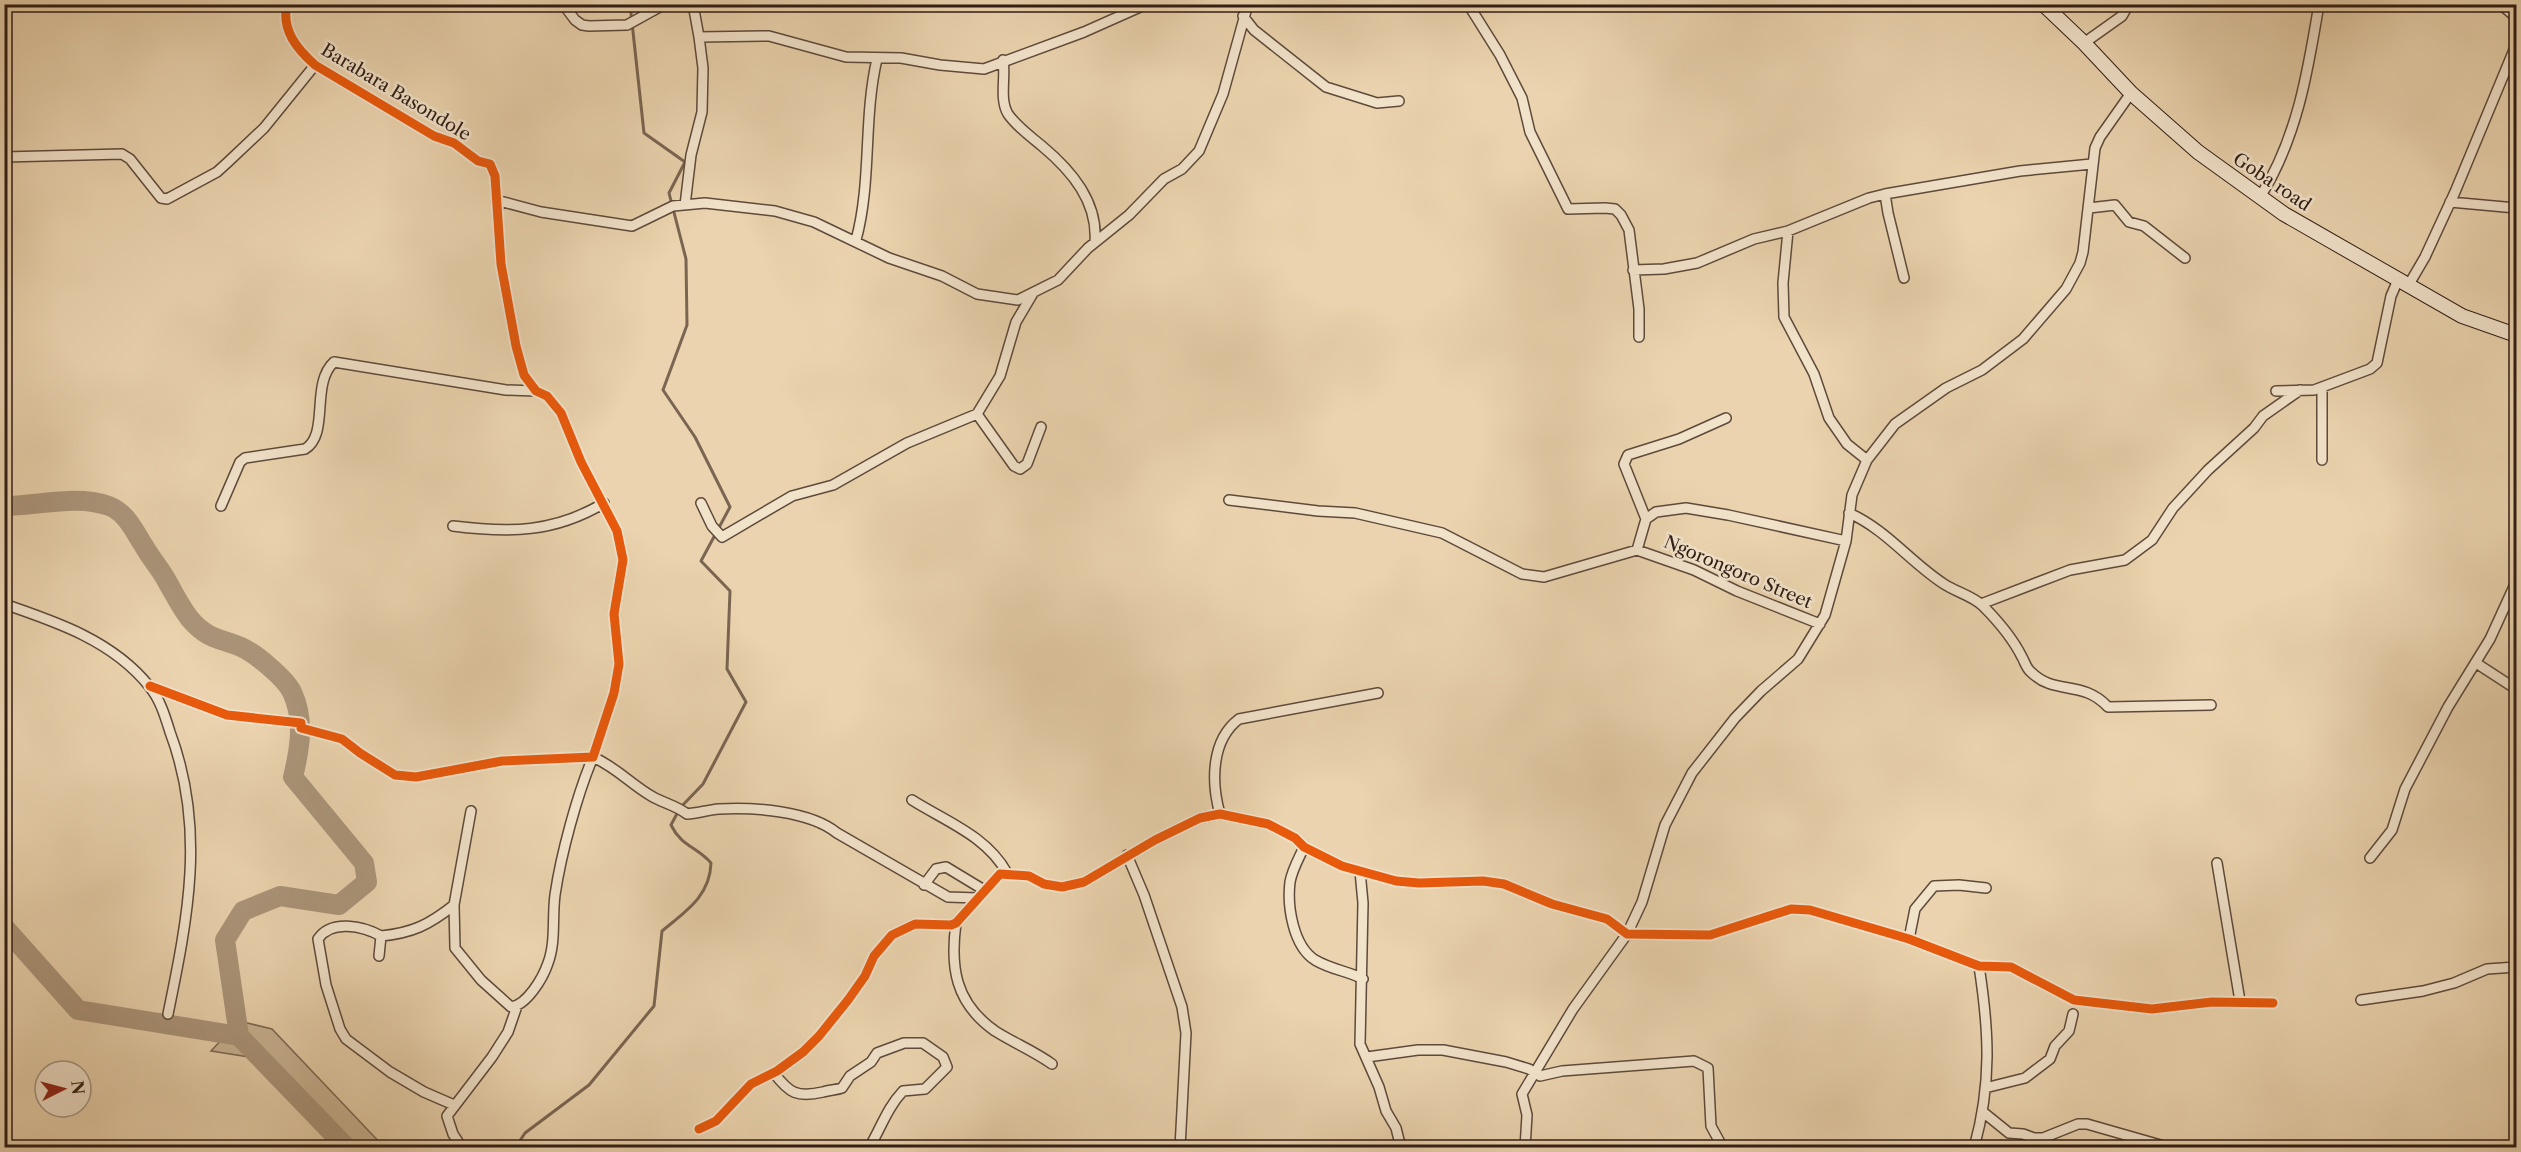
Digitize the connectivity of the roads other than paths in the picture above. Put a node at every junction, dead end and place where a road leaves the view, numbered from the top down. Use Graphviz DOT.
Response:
graph roads {
  1 [pos="287,4"];
  2 [pos="665,4"];
  3 [pos="693,4"];
  4 [pos="1147,4"];
  5 [pos="1248,4"];
  6 [pos="1468,4"];
  7 [pos="2043,4"];
  8 [pos="2129,4"];
  9 [pos="2319,4"];
  10 [pos="2500,4"];
  11 [pos="565,5"];
  12 [pos="1243,16"];
  13 [pos="2517,17"];
  14 [pos="699,37"];
  15 [pos="2084,43"];
  16 [pos="2517,45"];
  17 [pos="877,59"];
  18 [pos="1003,60"];
  19 [pos="315,65"];
  20 [pos="2131,93"];
  21 [pos="1399,101"];
  22 [pos="4,157"];
  23 [pos="2092,164"];
  24 [pos="1885,194"];
  25 [pos="2260,197"];
  26 [pos="496,200"];
  27 [pos="2450,202"];
  28 [pos="686,205"];
  29 [pos="2089,208"];
  30 [pos="2517,208"];
  31 [pos="1788,231"];
  32 [pos="856,240"];
  33 [pos="1095,242"];
  34 [pos="2185,258"];
  35 [pos="1633,270"];
  36 [pos="1904,278"];
  37 [pos="2403,283"];
  38 [pos="1032,295"];
  39 [pos="2517,336"];
  40 [pos="1639,337"];
  41 [pos="2322,387"];
  42 [pos="2300,390"];
  43 [pos="536,391"];
  44 [pos="2276,391"];
  45 [pos="977,414"];
  46 [pos="1726,418"];
  47 [pos="1041,427"];
  48 [pos="1867,460"];
  49 [pos="2322,460"];
  50 [pos="1229,500"];
  51 [pos="604,503"];
  52 [pos="701,503"];
  53 [pos="222,506"];
  54 [pos="1849,513"];
  55 [pos="1646,519"];
  56 [pos="453,526"];
  57 [pos="1845,541"];
  58 [pos="1637,550"];
  59 [pos="2517,582"];
  60 [pos="4,604"];
  61 [pos="1981,604"];
  62 [pos="1820,624"];
  63 [pos="2476,663"];
  64 [pos="150,686"];
  65 [pos="2517,689"];
  66 [pos="1378,693"];
  67 [pos="2211,705"];
  68 [pos="593,757"];
  69 [pos="912,800"];
  70 [pos="471,811"];
  71 [pos="1220,814"];
  72 [pos="1304,847"];
  73 [pos="1127,855"];
  74 [pos="2370,858"];
  75 [pos="2217,863"];
  76 [pos="1360,871"];
  77 [pos="1007,873"];
  78 [pos="924,885"];
  79 [pos="1986,888"];
  80 [pos="984,890"];
  81 [pos="977,898"];
  82 [pos="454,905"];
  83 [pos="956,923"];
  84 [pos="1627,934"];
  85 [pos="381,936"];
  86 [pos="1909,939"];
  87 [pos="379,956"];
  88 [pos="1979,966"];
  89 [pos="2517,967"];
  90 [pos="1363,980"];
  91 [pos="2361,1000"];
  92 [pos="2240,1001"];
  93 [pos="2273,1003"];
  94 [pos="518,1006"];
  95 [pos="168,1014"];
  96 [pos="2073,1014"];
  97 [pos="1367,1057"];
  98 [pos="1052,1064"];
  99 [pos="774,1073"];
  100 [pos="1535,1073"];
  101 [pos="1985,1088"];
  102 [pos="454,1105"];
  103 [pos="1983,1112"];
  104 [pos="699,1129"];
  105 [pos="462,1148"];
  106 [pos="869,1148"];
  107 [pos="1180,1148"];
  108 [pos="1401,1148"];
  109 [pos="1526,1148"];
  110 [pos="1723,1148"];
  111 [pos="1974,1148"];
  112 [pos="2171,1148"];
  1 -- 19 [label="street, Barabara Basondole"];
  2 -- 11 [label="street"];
  3 -- 14 [label="street"];
  4 -- 18 [label="street"];
  5 -- 12 [label="street"];
  6 -- 35 [label="street"];
  7 -- 15 [label="main road, Goba road"];
  8 -- 15 [label="street"];
  9 -- 25 [label="street"];
  10 -- 13 [label="street"];
  12 -- 21 [label="street"];
  12 -- 33 [label="street"];
  14 -- 17 [label="street"];
  14 -- 28 [label="street"];
  15 -- 20 [label="main road, Goba road"];
  16 -- 27 [label="street"];
  17 -- 18 [label="street"];
  17 -- 32 [label="street"];
  18 -- 33 [label="street"];
  19 -- 22 [label="street"];
  19 -- 26 [label="street, Barabara Basondole"];
  20 -- 23 [label="street"];
  20 -- 25 [label="main road, Goba road"];
  23 -- 24 [label="street"];
  23 -- 29 [label="street"];
  24 -- 31 [label="street"];
  24 -- 36 [label="street"];
  25 -- 37 [label="main road, Goba road"];
  26 -- 28 [label="street"];
  26 -- 43 [label="street"];
  27 -- 30 [label="street"];
  27 -- 37 [label="street"];
  28 -- 32 [label="street"];
  29 -- 34 [label="street"];
  29 -- 48 [label="street"];
  31 -- 35 [label="street"];
  31 -- 48 [label="street"];
  32 -- 38 [label="street"];
  33 -- 38 [label="street"];
  35 -- 40 [label="street"];
  37 -- 39 [label="main road, Goba road"];
  37 -- 41 [label="street"];
  38 -- 45 [label="street"];
  41 -- 42 [label="street"];
  41 -- 49 [label="street"];
  42 -- 44 [label="street"];
  42 -- 61 [label="street"];
  43 -- 51 [label="street"];
  43 -- 53 [label="street"];
  45 -- 47 [label="street"];
  45 -- 52 [label="street"];
  46 -- 55 [label="street"];
  48 -- 54 [label="street"];
  50 -- 58 [label="street, Ngorongoro Street"];
  51 -- 56 [label="street"];
  51 -- 68 [label="street"];
  54 -- 57 [label="street"];
  54 -- 61 [label="street"];
  55 -- 57 [label="street"];
  55 -- 58 [label="street"];
  57 -- 62 [label="street"];
  58 -- 62 [label="street, Ngorongoro Street"];
  59 -- 63 [label="street"];
  60 -- 64 [label="street"];
  61 -- 67 [label="street"];
  62 -- 84 [label="street"];
  63 -- 65 [label="street"];
  63 -- 74 [label="street"];
  64 -- 68 [label="street"];
  64 -- 95 [label="street"];
  66 -- 71 [label="street"];
  68 -- 78 [label="street"];
  68 -- 94 [label="street"];
  69 -- 77 [label="street"];
  70 -- 82 [label="street"];
  71 -- 72 [label="street"];
  71 -- 73 [label="street"];
  72 -- 76 [label="street"];
  72 -- 90 [label="street"];
  73 -- 77 [label="street"];
  73 -- 107 [label="street"];
  75 -- 92 [label="street"];
  76 -- 84 [label="street"];
  76 -- 90 [label="street"];
  77 -- 80 [label="street"];
  78 -- 80 [label="street"];
  78 -- 81 [label="street"];
  79 -- 86 [label="street"];
  80 -- 81 [label="street"];
  81 -- 83 [label="street"];
  82 -- 85 [label="street"];
  82 -- 94 [label="street"];
  83 -- 98 [label="street"];
  83 -- 99 [label="street"];
  84 -- 86 [label="street"];
  84 -- 100 [label="street"];
  85 -- 87 [label="street"];
  85 -- 102 [label="street"];
  86 -- 88 [label="street"];
  88 -- 92 [label="street"];
  88 -- 101 [label="street"];
  89 -- 91 [label="street"];
  90 -- 97 [label="street"];
  92 -- 93 [label="street"];
  94 -- 102 [label="street"];
  96 -- 101 [label="street"];
  97 -- 100 [label="street"];
  97 -- 108 [label="street"];
  99 -- 104 [label="street"];
  99 -- 106 [label="street"];
  100 -- 109 [label="street"];
  100 -- 110 [label="street"];
  101 -- 103 [label="street"];
  102 -- 105 [label="street"];
  103 -- 111 [label="street"];
  103 -- 112 [label="street"];
}
